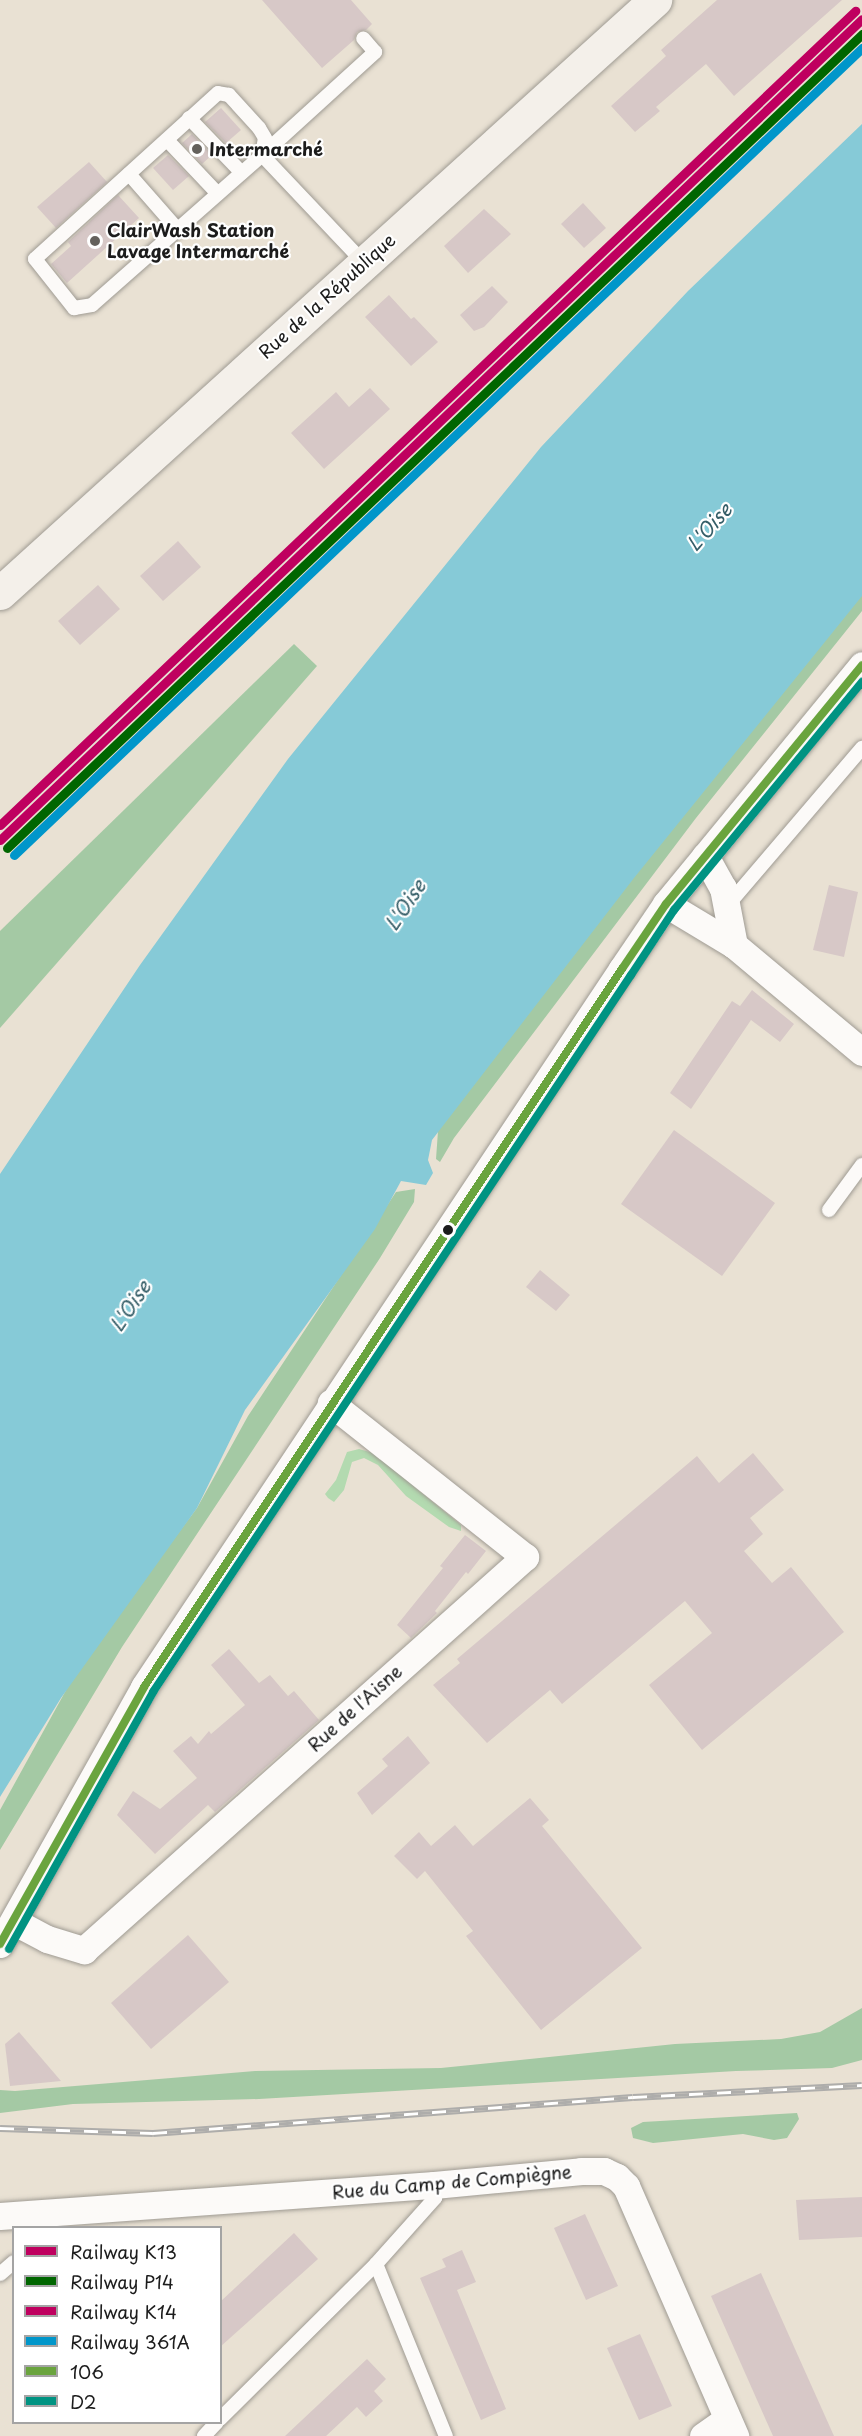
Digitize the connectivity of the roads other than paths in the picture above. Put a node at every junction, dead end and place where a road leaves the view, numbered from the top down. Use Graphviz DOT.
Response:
graph roads {
  1 [pos="655,0"];
  2 [pos="363,38"];
  3 [pos="189,118"];
  4 [pos="167,140"];
  5 [pos="262,155"];
  6 [pos="242,173"];
  7 [pos="129,174"];
  8 [pos="218,194"];
  9 [pos="178,230"];
  10 [pos="364,263"];
  11 [pos="0,593"];
  12 [pos="862,665"];
  13 [pos="862,748"];
  14 [pos="705,856"];
  15 [pos="666,904"];
  16 [pos="727,906"];
  17 [pos="734,945"];
  18 [pos="862,1052"];
  19 [pos="862,1165"];
  20 [pos="829,1210"];
  21 [pos="331,1403"];
  22 [pos="7,1933"];
  23 [pos="434,2185"];
  24 [pos="0,2216"];
  25 [pos="37,2221"];
  26 [pos="12,2264"];
  27 [pos="376,2264"];
  28 [pos="0,2274"];
  29 [pos="222,2418"];
  30 [pos="216,2424"];
  31 [pos="731,2427"];
  32 [pos="204,2436"];
  33 [pos="446,2436"];
  34 [pos="703,2436"];
  1 -- 10 [label="main road, Rue de la République"];
  2 -- 5 [label="lane"];
  3 -- 4 [label="lane"];
  3 -- 5 [label="lane"];
  3 -- 6 [label="lane"];
  4 -- 7 [label="lane"];
  4 -- 8 [label="lane"];
  5 -- 6 [label="lane"];
  5 -- 10 [label="lane"];
  6 -- 8 [label="lane"];
  7 -- 9 [label="lane"];
  7 -- 9 [label="lane"];
  8 -- 9 [label="lane"];
  10 -- 11 [label="main road, Rue de la République"];
  12 -- 14 [label="street"];
  13 -- 16 [label="lane"];
  14 -- 15 [label="street"];
  14 -- 16 [label="street"];
  15 -- 17 [label="street"];
  15 -- 21 [label="street"];
  16 -- 17 [label="street"];
  17 -- 18 [label="street"];
  19 -- 20 [label="lane"];
  21 -- 22 [label="street"];
  21 -- 22 [label="street, Rue de l'Aisne"];
  23 -- 25 [label="street, Rue du Camp de Compiègne"];
  23 -- 27 [label="lane"];
  23 -- 31 [label="street, Rue du Camp de Compiègne"];
  24 -- 25 [label="street, Rue du Camp de Compiègne"];
  26 -- 28 [label="lane"];
  27 -- 29 [label="lane"];
  27 -- 33 [label="lane"];
  30 -- 32 [label="lane"];
  31 -- 34 [label="street"];
}
